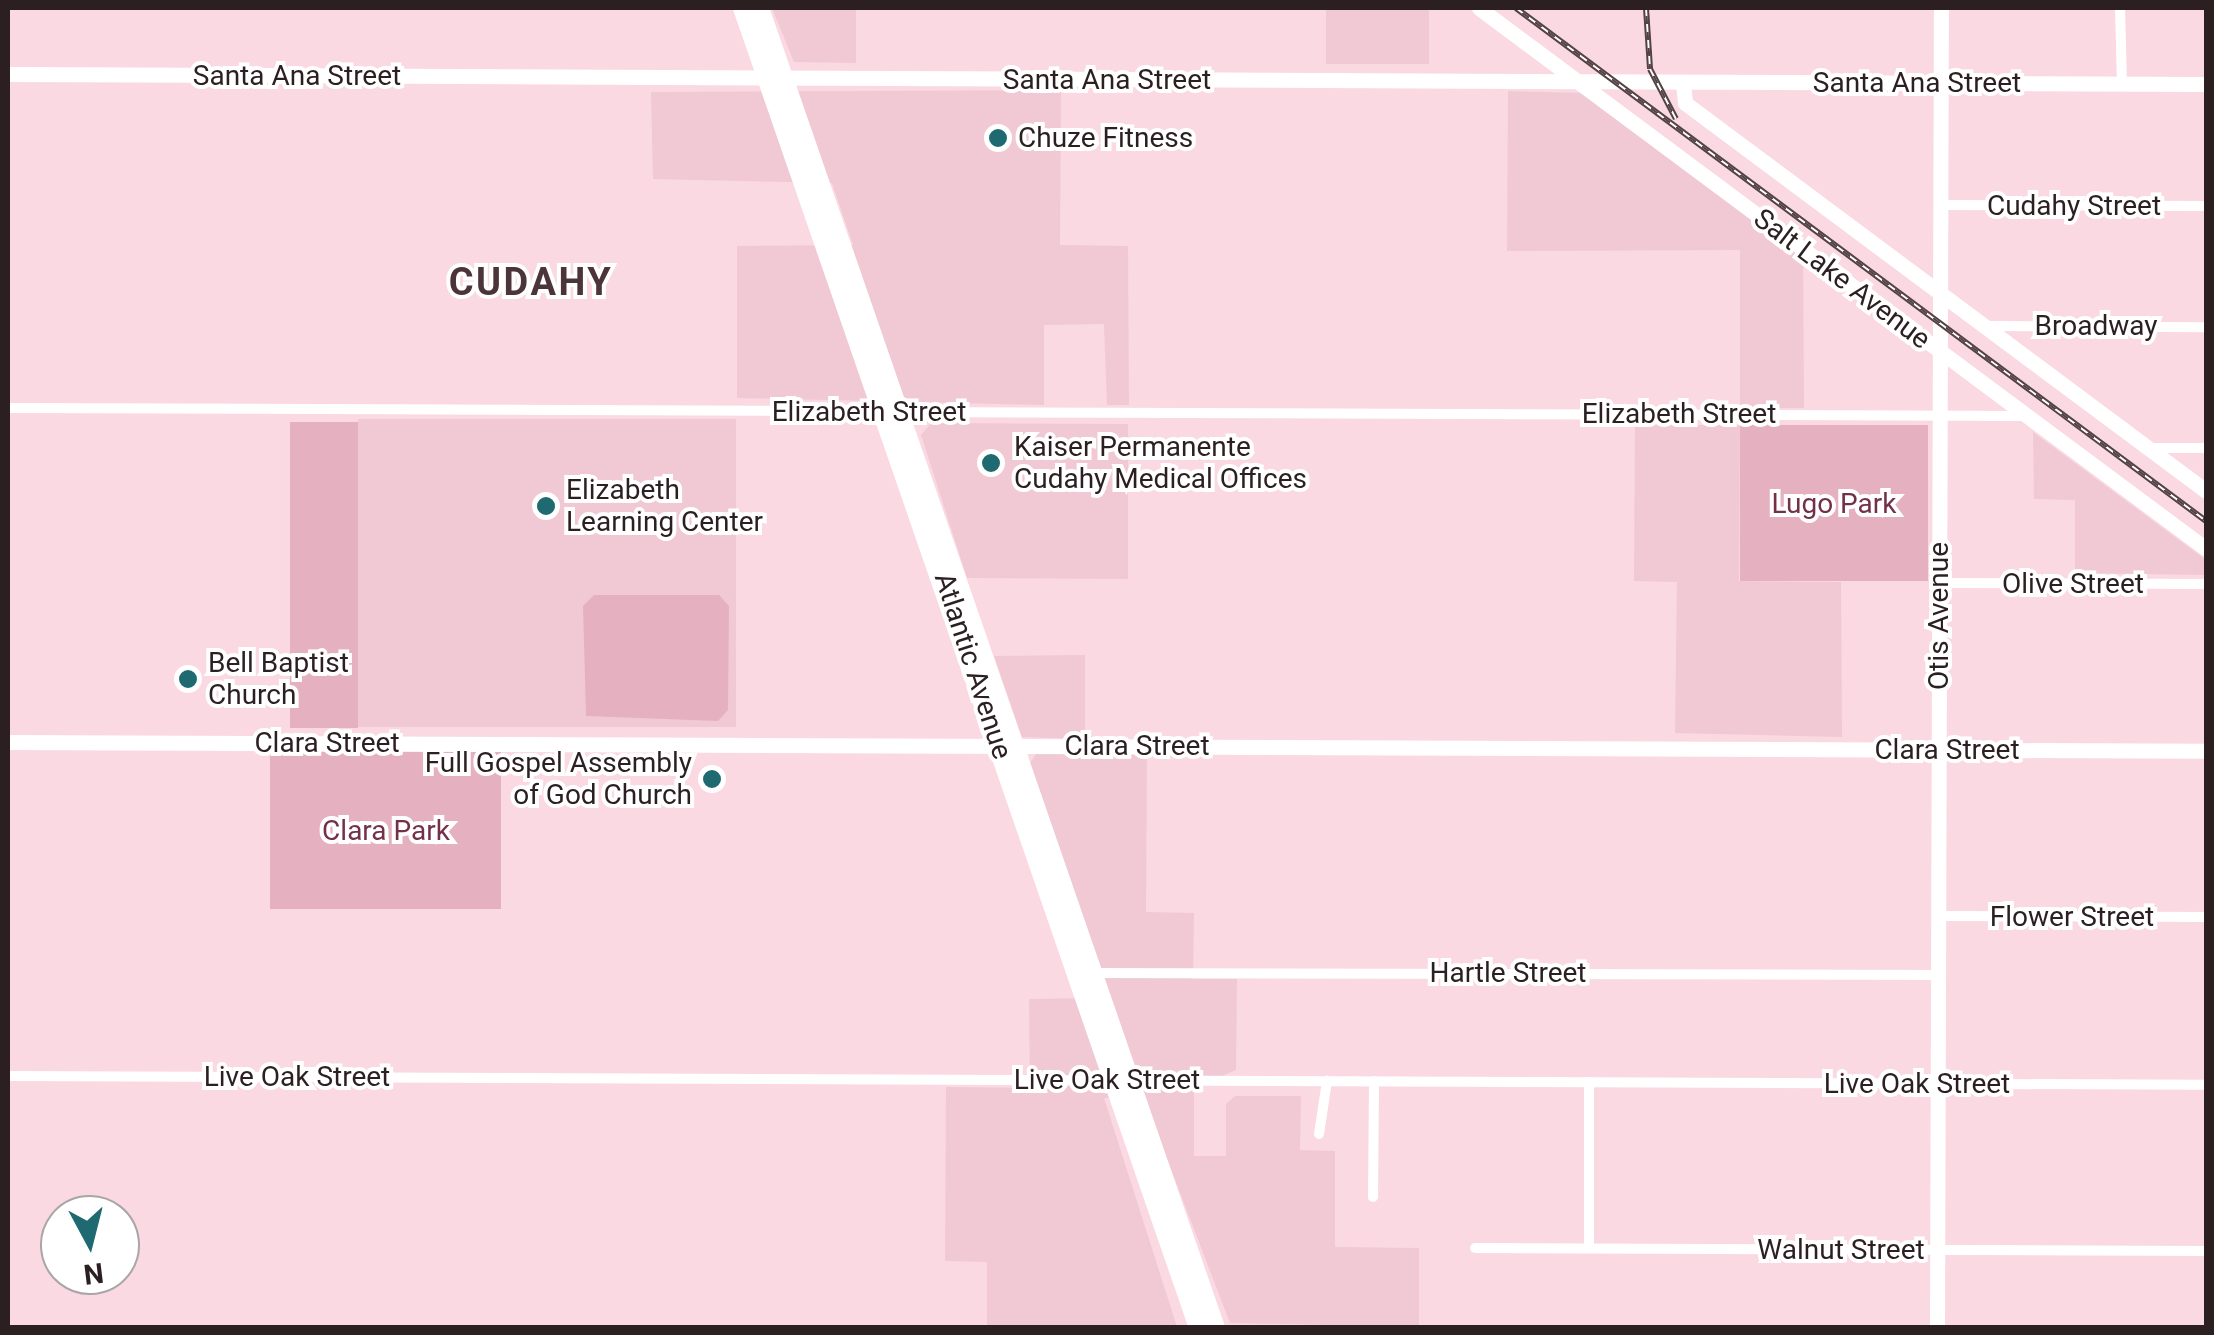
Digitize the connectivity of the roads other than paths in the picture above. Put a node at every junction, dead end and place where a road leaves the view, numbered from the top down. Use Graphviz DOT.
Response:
graph roads {
  1 [pos="742,8"];
  2 [pos="760,8"];
  3 [pos="1479,8"];
  4 [pos="1941,8"];
  5 [pos="2120,8"];
  6 [pos="8,74"];
  7 [pos="780,78"];
  8 [pos="1682,82"];
  9 [pos="1582,83"];
  10 [pos="1941,84"];
  11 [pos="2122,84"];
  12 [pos="2206,84"];
  13 [pos="1940,205"];
  14 [pos="2206,206"];
  15 [pos="1940,293"];
  16 [pos="1986,326"];
  17 [pos="2206,327"];
  18 [pos="1940,352"];
  19 [pos="8,408"];
  20 [pos="895,412"];
  21 [pos="1940,416"];
  22 [pos="2030,416"];
  23 [pos="2148,448"];
  24 [pos="2206,448"];
  25 [pos="2206,491"];
  26 [pos="2206,549"];
  27 [pos="1939,583"];
  28 [pos="2206,584"];
  29 [pos="8,742"];
  30 [pos="1008,746"];
  31 [pos="1939,750"];
  32 [pos="2206,751"];
  33 [pos="1938,916"];
  34 [pos="2206,918"];
  35 [pos="1086,974"];
  36 [pos="1938,975"];
  37 [pos="8,1076"];
  38 [pos="1122,1080"];
  39 [pos="1327,1081"];
  40 [pos="1374,1081"];
  41 [pos="1589,1082"];
  42 [pos="1938,1084"];
  43 [pos="2206,1085"];
  44 [pos="1319,1134"];
  45 [pos="1373,1197"];
  46 [pos="1476,1248"];
  47 [pos="1589,1248"];
  48 [pos="1937,1250"];
  49 [pos="2206,1252"];
  50 [pos="1198,1328"];
  51 [pos="1216,1328"];
  52 [pos="1937,1328"];
  1 -- 7 [label="main road, Atlantic Avenue"];
  2 -- 7 [label="main road, Atlantic Avenue"];
  3 -- 9 [label="street, Salt Lake Avenue"];
  4 -- 10 [label="street, Otis Avenue"];
  5 -- 11 [label="street"];
  6 -- 7 [label="street, Santa Ana Street"];
  7 -- 9 [label="street, Santa Ana Street"];
  7 -- 20 [label="main road, Atlantic Avenue"];
  8 -- 9 [label="street, Santa Ana Street"];
  8 -- 10 [label="street, Santa Ana Street"];
  8 -- 15 [label="street, Salt Lake Avenue"];
  9 -- 18 [label="street, Salt Lake Avenue"];
  10 -- 11 [label="street, Santa Ana Street"];
  10 -- 13 [label="street, Otis Avenue"];
  11 -- 12 [label="street, Santa Ana Street"];
  13 -- 14 [label="street, Cudahy Street"];
  13 -- 15 [label="street, Otis Avenue"];
  15 -- 16 [label="street, Salt Lake Avenue"];
  15 -- 18 [label="street, Otis Avenue"];
  16 -- 17 [label="street, Broadway"];
  16 -- 23 [label="street, Salt Lake Avenue"];
  18 -- 21 [label="street, Otis Avenue"];
  18 -- 22 [label="street, Salt Lake Avenue"];
  19 -- 20 [label="street, Elizabeth Street"];
  20 -- 21 [label="street, Elizabeth Street"];
  20 -- 30 [label="main road, Atlantic Avenue"];
  21 -- 22 [label="street, Elizabeth Street"];
  21 -- 27 [label="street, Otis Avenue"];
  22 -- 26 [label="street, Salt Lake Avenue"];
  23 -- 24 [label="street"];
  23 -- 25 [label="street, Salt Lake Avenue"];
  27 -- 28 [label="street, Olive Street"];
  27 -- 31 [label="street, Otis Avenue"];
  29 -- 30 [label="street, Clara Street"];
  30 -- 31 [label="street, Clara Street"];
  30 -- 35 [label="main road, Atlantic Avenue"];
  31 -- 32 [label="street, Clara Street"];
  31 -- 33 [label="street, Otis Avenue"];
  33 -- 34 [label="street, Flower Street"];
  33 -- 36 [label="street, Otis Avenue"];
  35 -- 36 [label="street, Hartle Street"];
  35 -- 38 [label="main road, Atlantic Avenue"];
  36 -- 42 [label="street, Otis Avenue"];
  37 -- 38 [label="street, Live Oak Street"];
  38 -- 39 [label="street, Live Oak Street"];
  38 -- 50 [label="main road, Atlantic Avenue"];
  38 -- 51 [label="main road, Atlantic Avenue"];
  39 -- 40 [label="street, Live Oak Street"];
  39 -- 44 [label="street"];
  40 -- 41 [label="street, Live Oak Street"];
  40 -- 45 [label="street"];
  41 -- 42 [label="street, Live Oak Street"];
  41 -- 47 [label="street"];
  42 -- 43 [label="street, Live Oak Street"];
  42 -- 48 [label="street, Otis Avenue"];
  46 -- 47 [label="street, Walnut Street"];
  47 -- 48 [label="street, Walnut Street"];
  48 -- 49 [label="street, Walnut Street"];
  48 -- 52 [label="street, Otis Avenue"];
}
